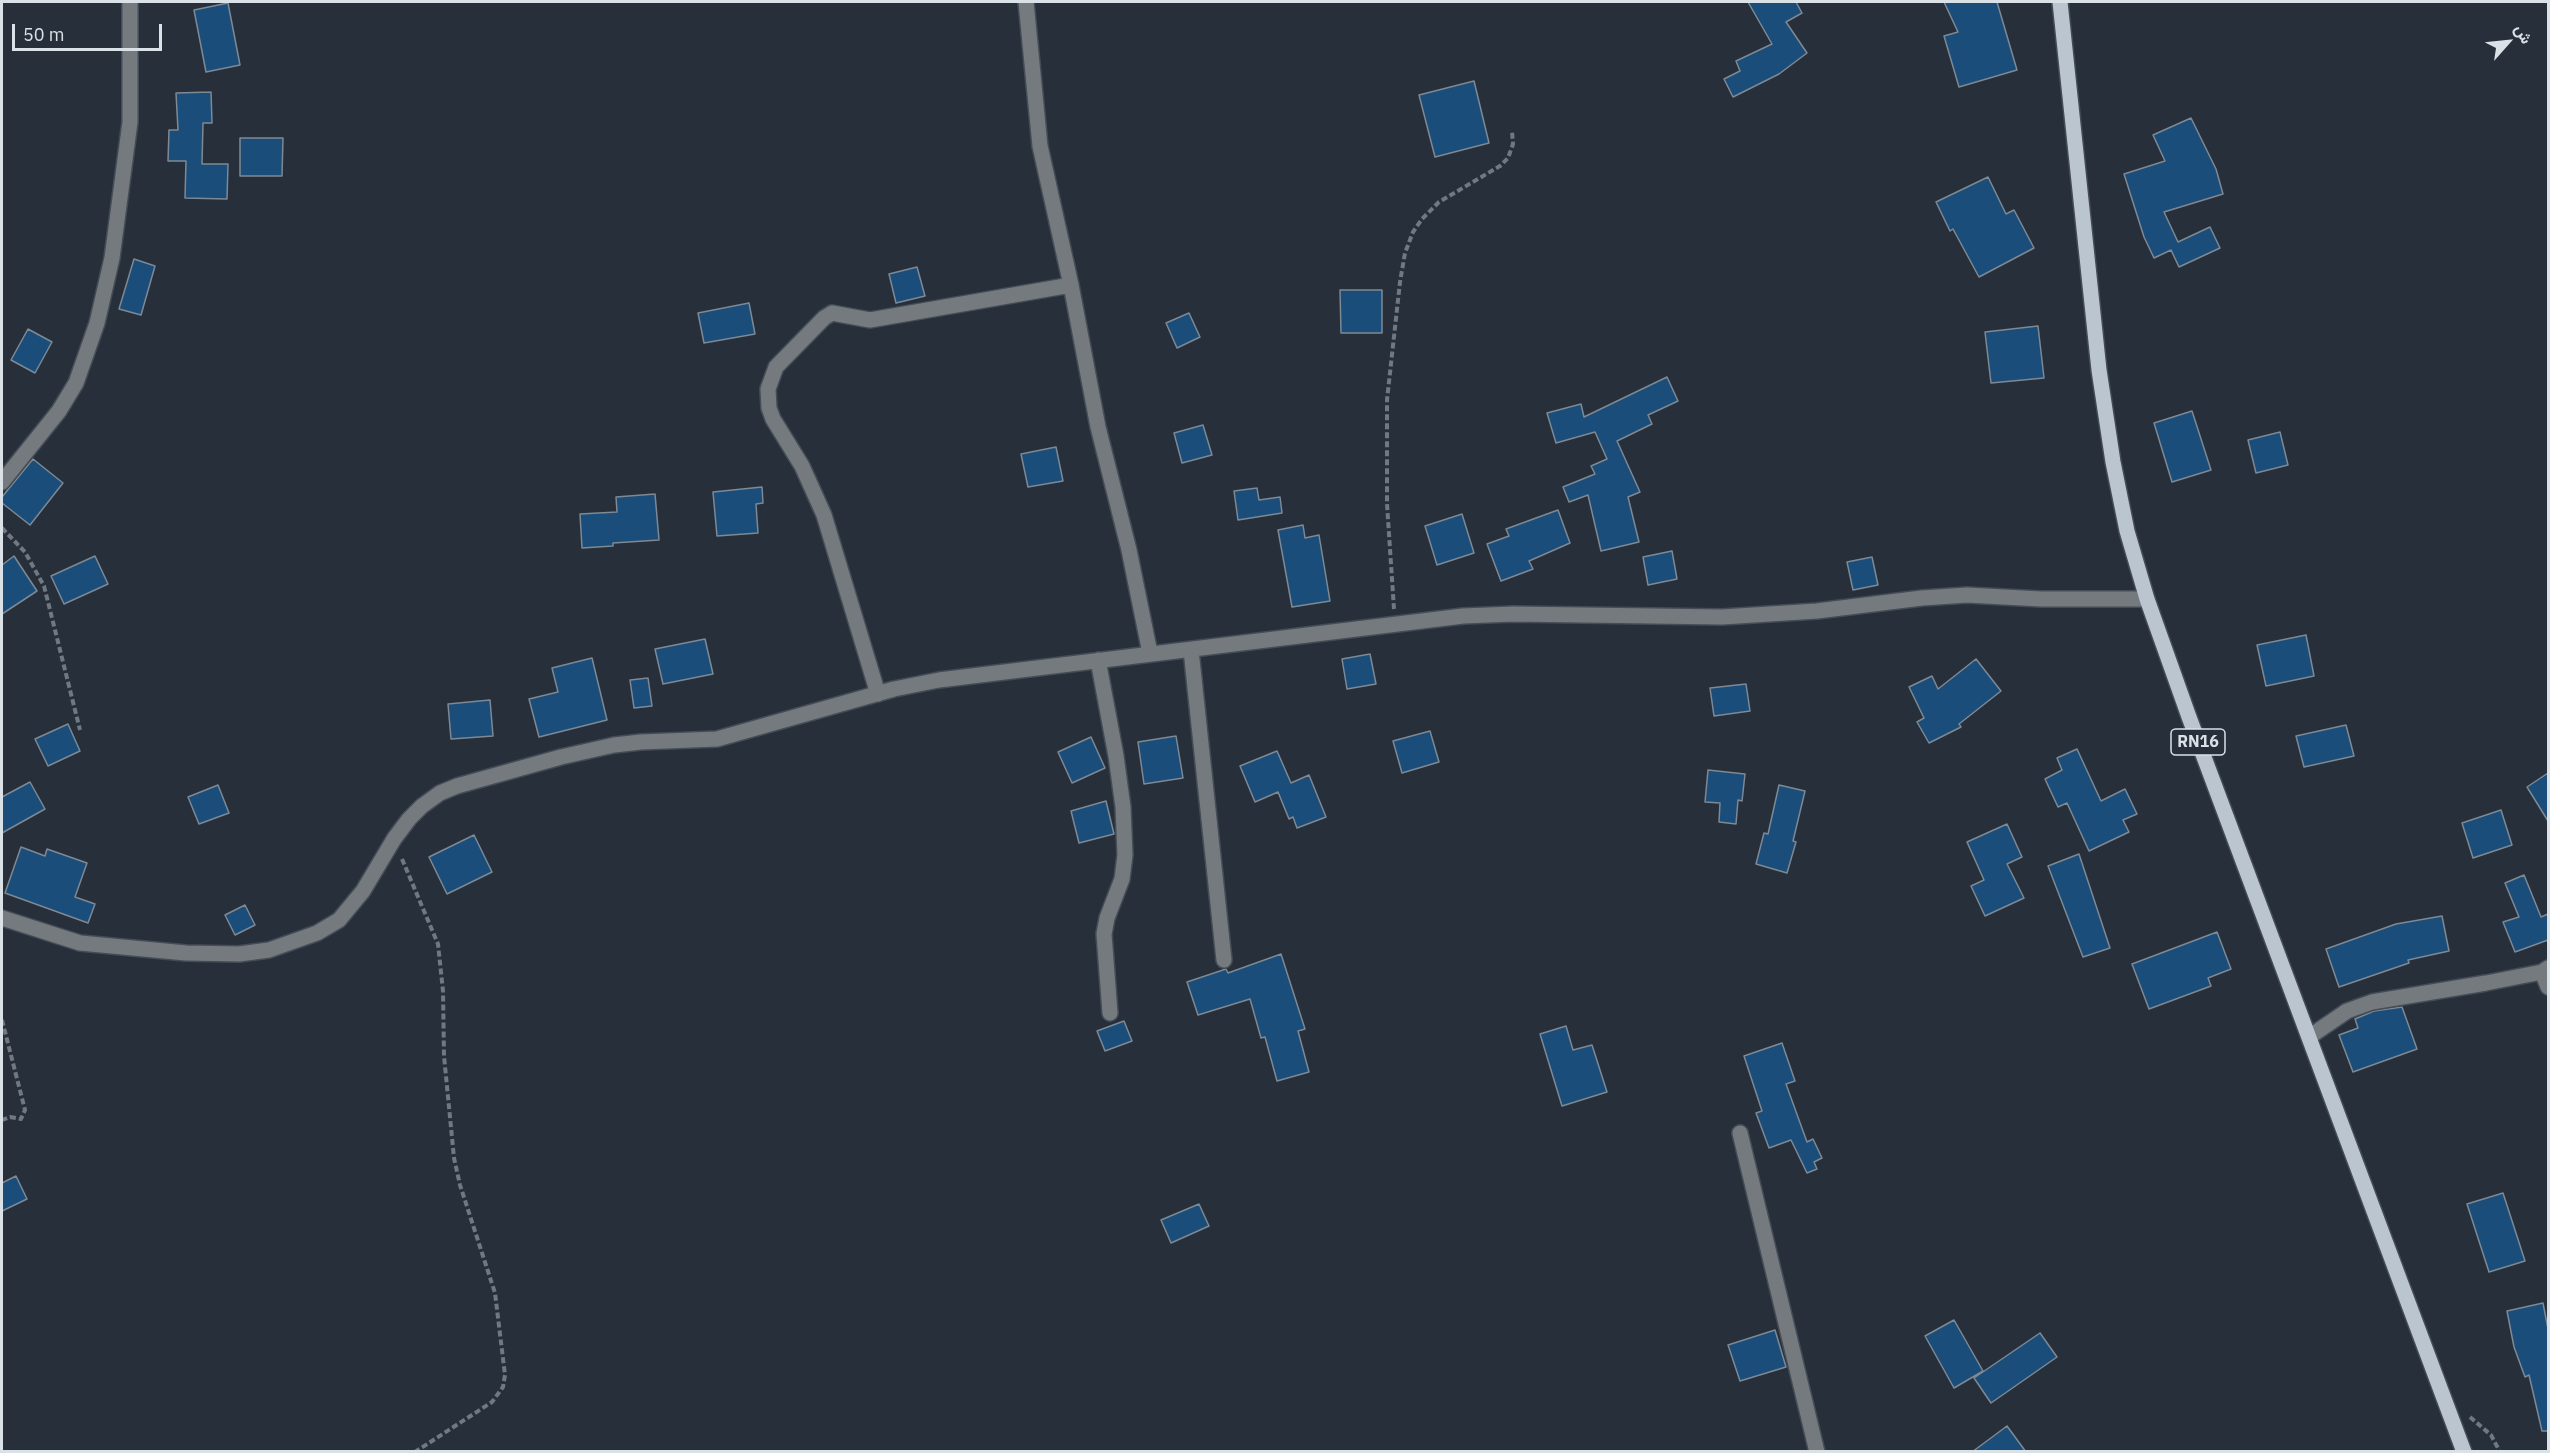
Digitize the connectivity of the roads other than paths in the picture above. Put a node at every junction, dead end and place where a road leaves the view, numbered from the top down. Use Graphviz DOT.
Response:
graph roads {
  1 [pos="130,2"];
  2 [pos="1026,2"];
  3 [pos="2060,2"];
  4 [pos="1071,285"];
  5 [pos="2,482"];
  6 [pos="2146,599"];
  7 [pos="1191,650"];
  8 [pos="1150,653"];
  9 [pos="1098,660"];
  10 [pos="878,694"];
  11 [pos="2,918"];
  12 [pos="1224,960"];
  13 [pos="2545,970"];
  14 [pos="2548,987"];
  15 [pos="1110,1013"];
  16 [pos="2309,1037"];
  17 [pos="1740,1133"];
  18 [pos="1817,1452"];
  19 [pos="2464,1452"];
  1 -- 5 [label="street"];
  2 -- 4 [label="street"];
  3 -- 6 [label="main road, RN16"];
  4 -- 8 [label="street"];
  4 -- 10 [label="street"];
  6 -- 7 [label="street"];
  6 -- 16 [label="main road, RN16"];
  7 -- 8 [label="street"];
  7 -- 12 [label="street"];
  8 -- 9 [label="street"];
  9 -- 10 [label="street"];
  9 -- 15 [label="street"];
  10 -- 11 [label="street"];
  13 -- 14 [label="street"];
  13 -- 16 [label="street"];
  16 -- 19 [label="main road, RN16"];
  17 -- 18 [label="street"];
}
